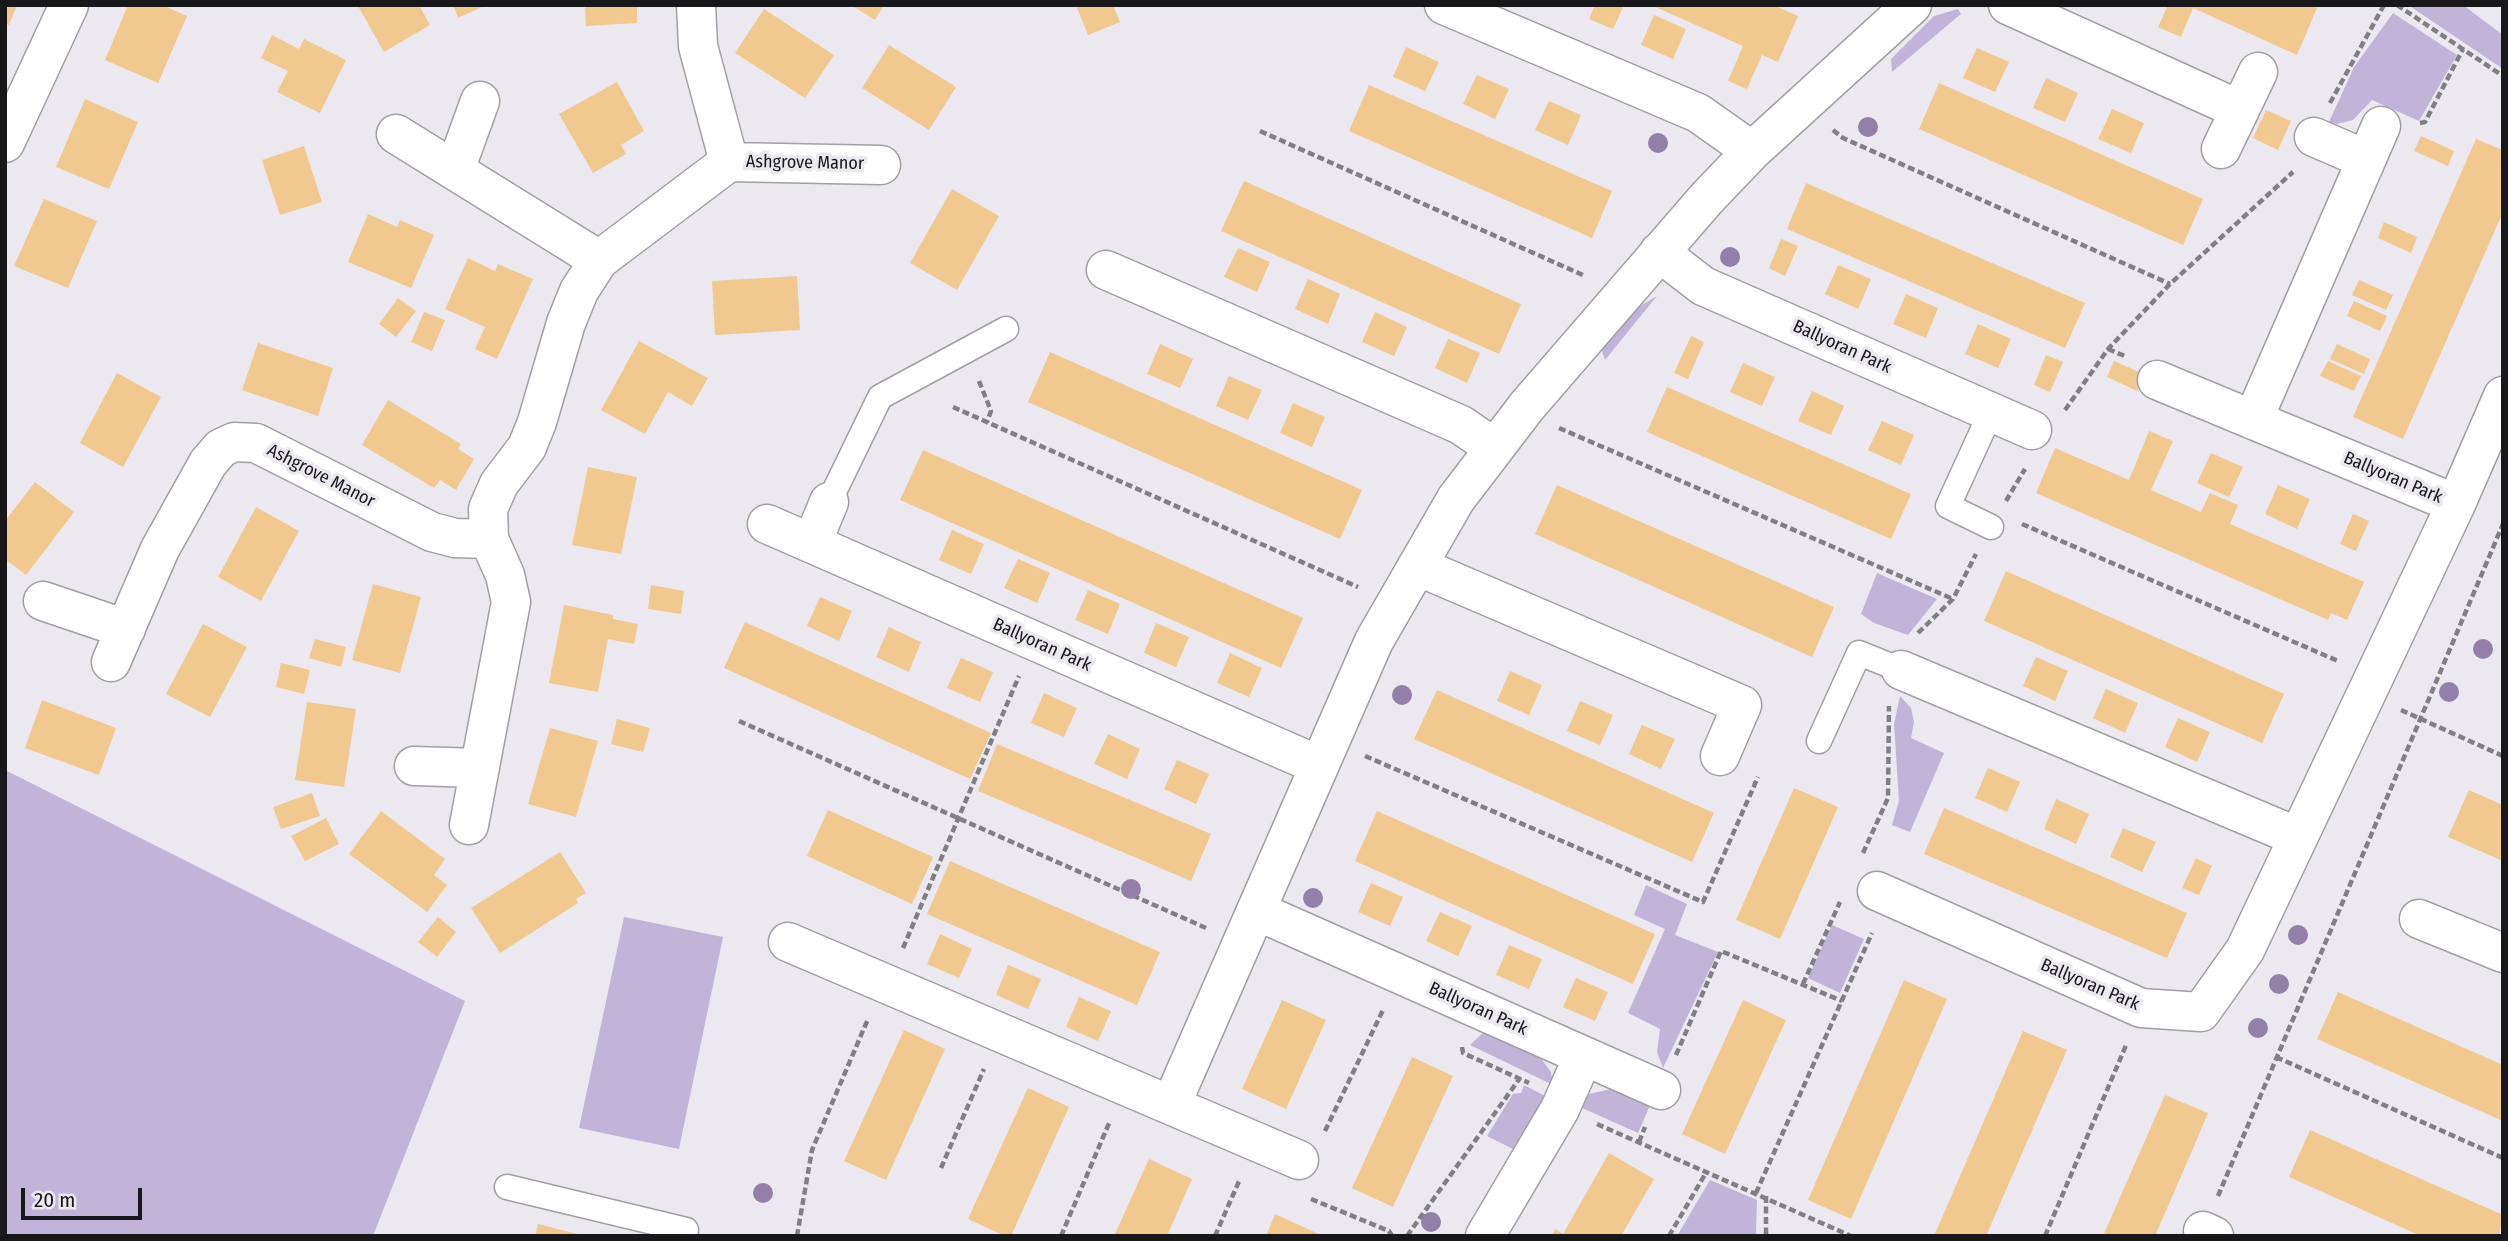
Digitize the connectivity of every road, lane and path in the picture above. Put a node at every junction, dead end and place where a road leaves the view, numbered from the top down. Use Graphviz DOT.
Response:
graph roads {
  1 [pos="69,5"];
  2 [pos="696,5"];
  3 [pos="1444,5"];
  4 [pos="1912,5"];
  5 [pos="2008,5"];
  6 [pos="2384,5"];
  7 [pos="2397,5"];
  8 [pos="2463,49"];
  9 [pos="2258,72"];
  10 [pos="2503,76"];
  11 [pos="480,101"];
  12 [pos="1802,105"];
  13 [pos="2240,110"];
  14 [pos="2381,126"];
  15 [pos="1260,131"];
  16 [pos="396,134"];
  17 [pos="2314,137"];
  18 [pos="5,143"];
  19 [pos="2221,149"];
  20 [pos="1752,151"];
  21 [pos="2365,159"];
  22 [pos="729,162"];
  23 [pos="881,165"];
  24 [pos="455,170"];
  25 [pos="1660,252"];
  26 [pos="599,260"];
  27 [pos="1106,270"];
  28 [pos="2170,284"];
  29 [pos="1618,299"];
  30 [pos="1006,329"];
  31 [pos="966,350"];
  32 [pos="2157,380"];
  33 [pos="2503,396"];
  34 [pos="1527,405"];
  35 [pos="953,407"];
  36 [pos="1991,412"];
  37 [pos="2253,420"];
  38 [pos="987,422"];
  39 [pos="2040,438"];
  40 [pos="1493,447"];
  41 [pos="829,502"];
  42 [pos="2456,504"];
  43 [pos="1995,520"];
  44 [pos="767,524"];
  45 [pos="2503,524"];
  46 [pos="489,540"];
  47 [pos="812,544"];
  48 [pos="1417,566"];
  49 [pos="1953,599"];
  50 [pos="43,601"];
  51 [pos="1396,604"];
  52 [pos="1034,641"];
  53 [pos="1901,670"];
  54 [pos="2369,686"];
  55 [pos="2420,718"];
  56 [pos="739,721"];
  57 [pos="1819,741"];
  58 [pos="1324,753"];
  59 [pos="1720,756"];
  60 [pos="2503,756"];
  61 [pos="414,766"];
  62 [pos="480,768"];
  63 [pos="1758,777"];
  64 [pos="958,818"];
  65 [pos="469,825"];
  66 [pos="2298,837"];
  67 [pos="1859,883"];
  68 [pos="2419,919"];
  69 [pos="1250,928"];
  70 [pos="1872,933"];
  71 [pos="788,942"];
  72 [pos="2503,953"];
  73 [pos="1399,974"];
  74 [pos="884,983"];
  75 [pos="1803,984"];
  76 [pos="1842,1001"];
  77 [pos="2141,1008"];
  78 [pos="1000,1033"];
  79 [pos="1583,1056"];
  80 [pos="2276,1057"];
  81 [pos="1520,1078"];
  82 [pos="1125,1086"];
  83 [pos="1661,1090"];
  84 [pos="1171,1105"];
  85 [pos="1560,1108"];
  86 [pos="1256,1142"];
  87 [pos="1639,1142"];
  88 [pos="2503,1158"];
  89 [pos="1299,1160"];
  90 [pos="941,1168"];
  91 [pos="1707,1171"];
  92 [pos="507,1187"];
  93 [pos="1756,1192"];
  94 [pos="1766,1196"];
  95 [pos="2208,1233"];
  96 [pos="684,1236"];
  97 [pos="797,1236"];
  98 [pos="1061,1236"];
  99 [pos="1215,1236"];
  100 [pos="1392,1236"];
  101 [pos="1406,1236"];
  102 [pos="1485,1236"];
  103 [pos="1669,1236"];
  104 [pos="1766,1236"];
  105 [pos="1852,1236"];
  106 [pos="2045,1236"];
  1 -- 18 [label="street"];
  2 -- 22 [label="street, Ashgrove Manor"];
  3 -- 20 [label="street"];
  4 -- 12 [label="street"];
  5 -- 13 [label="street"];
  6 -- 17 [label="path"];
  7 -- 8 [label="path"];
  8 -- 10 [label="path"];
  8 -- 14 [label="path"];
  9 -- 13 [label="street"];
  11 -- 24 [label="street"];
  12 -- 20 [label="street"];
  12 -- 28 [label="path"];
  13 -- 19 [label="street"];
  14 -- 21 [label="street"];
  15 -- 29 [label="path"];
  16 -- 24 [label="street"];
  17 -- 21 [label="street"];
  17 -- 28 [label="path"];
  20 -- 25 [label="street"];
  21 -- 37 [label="street"];
  22 -- 23 [label="street, Ashgrove Manor"];
  22 -- 26 [label="street, Ashgrove Manor"];
  24 -- 26 [label="street"];
  25 -- 29 [label="street"];
  25 -- 36 [label="street, Ballyoran Park"];
  26 -- 46 [label="street, Ashgrove Manor"];
  27 -- 40 [label="street"];
  28 -- 39 [label="path"];
  29 -- 34 [label="street"];
  30 -- 31 [label="lane"];
  31 -- 38 [label="path"];
  31 -- 41 [label="lane"];
  32 -- 37 [label="street, Ballyoran Park"];
  33 -- 42 [label="street, Ballyoran Park"];
  34 -- 40 [label="street"];
  34 -- 49 [label="path"];
  35 -- 38 [label="path"];
  36 -- 39 [label="street, Ballyoran Park"];
  36 -- 43 [label="lane"];
  37 -- 42 [label="street, Ballyoran Park"];
  38 -- 51 [label="path"];
  39 -- 43 [label="path"];
  40 -- 48 [label="street"];
  41 -- 47 [label="street"];
  42 -- 54 [label="street, Ballyoran Park"];
  43 -- 49 [label="path"];
  43 -- 54 [label="path"];
  44 -- 47 [label="street, Ballyoran Park"];
  45 -- 55 [label="path"];
  46 -- 50 [label="street, Ashgrove Manor"];
  46 -- 62 [label="street, Ashgrove Manor"];
  47 -- 52 [label="street, Ballyoran Park"];
  48 -- 51 [label="street"];
  48 -- 59 [label="street"];
  49 -- 53 [label="path"];
  51 -- 58 [label="street"];
  52 -- 58 [label="street, Ballyoran Park"];
  52 -- 64 [label="path"];
  53 -- 57 [label="lane"];
  53 -- 66 [label="street"];
  53 -- 67 [label="path"];
  54 -- 55 [label="path"];
  54 -- 66 [label="street, Ballyoran Park"];
  55 -- 60 [label="path"];
  55 -- 80 [label="path"];
  56 -- 64 [label="path"];
  58 -- 63 [label="path"];
  58 -- 69 [label="street"];
  61 -- 62 [label="street"];
  62 -- 65 [label="street, Ashgrove Manor"];
  64 -- 69 [label="path"];
  64 -- 74 [label="path"];
  66 -- 77 [label="street, Ballyoran Park"];
  67 -- 75 [label="path"];
  67 -- 77 [label="street, Ballyoran Park"];
  68 -- 72 [label="street"];
  69 -- 73 [label="street, Ballyoran Park"];
  69 -- 84 [label="street"];
  70 -- 76 [label="path"];
  71 -- 74 [label="street"];
  73 -- 79 [label="street, Ballyoran Park"];
  73 -- 89 [label="path"];
  74 -- 78 [label="street"];
  74 -- 97 [label="path"];
  75 -- 76 [label="path"];
  75 -- 83 [label="path"];
  76 -- 93 [label="path"];
  77 -- 106 [label="path"];
  78 -- 82 [label="street"];
  78 -- 90 [label="path"];
  79 -- 83 [label="street, Ballyoran Park"];
  79 -- 85 [label="street"];
  80 -- 88 [label="path"];
  80 -- 95 [label="path"];
  81 -- 101 [label="path"];
  82 -- 84 [label="street"];
  82 -- 98 [label="path"];
  83 -- 87 [label="path"];
  84 -- 86 [label="street"];
  85 -- 87 [label="path"];
  85 -- 102 [label="street"];
  86 -- 89 [label="street"];
  86 -- 99 [label="path"];
  87 -- 91 [label="path"];
  89 -- 100 [label="path"];
  91 -- 93 [label="path"];
  91 -- 103 [label="path"];
  92 -- 96 [label="lane"];
  93 -- 94 [label="path"];
  94 -- 104 [label="path"];
  94 -- 105 [label="path"];
}
